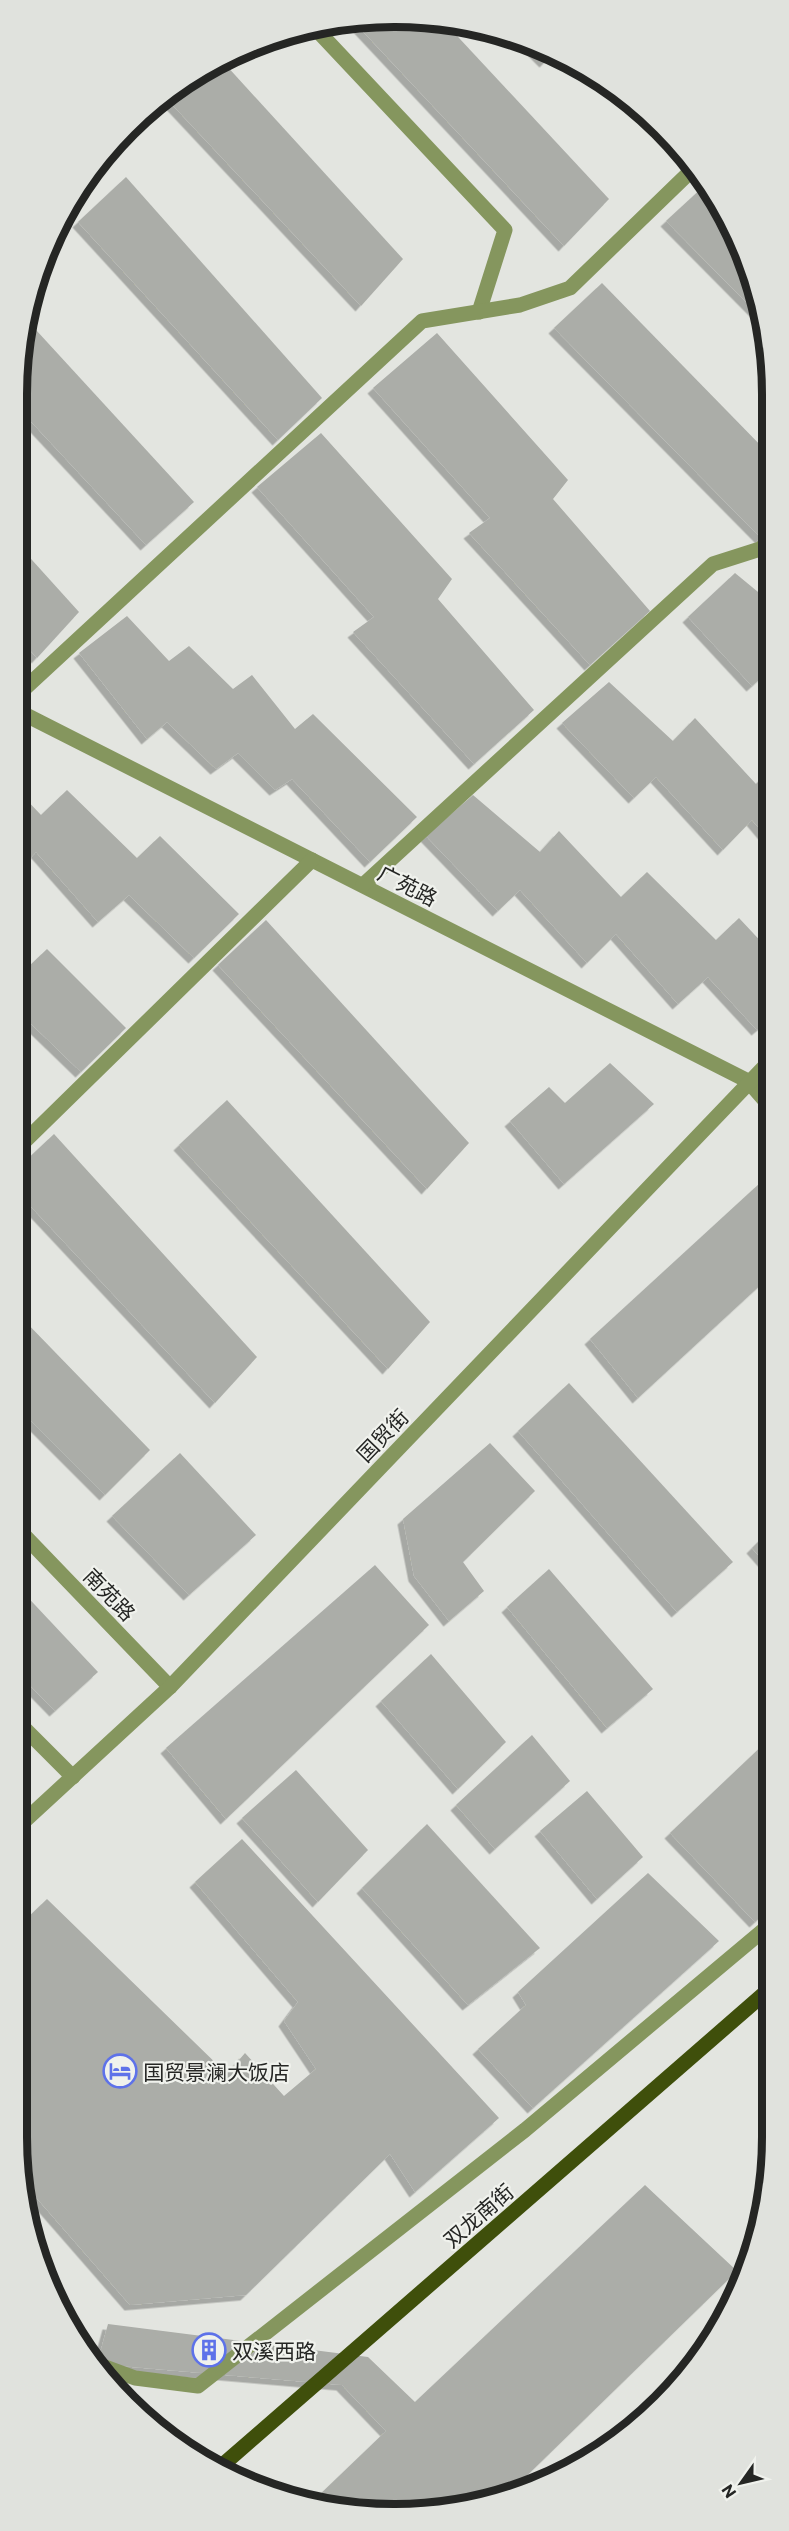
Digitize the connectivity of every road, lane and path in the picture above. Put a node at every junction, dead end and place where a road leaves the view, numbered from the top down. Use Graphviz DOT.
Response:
graph roads {
  1 [pos="321,34"];
  2 [pos="688,174"];
  3 [pos="478,312"];
  4 [pos="762,547"];
  5 [pos="27,686"];
  6 [pos="27,716"];
  7 [pos="312,860"];
  8 [pos="363,885"];
  9 [pos="762,1068"];
  10 [pos="748,1081"];
  11 [pos="762,1097"];
  12 [pos="27,1139"];
  13 [pos="27,1538"];
  14 [pos="170,1688"];
  15 [pos="27,1731"];
  16 [pos="73,1777"];
  17 [pos="27,1819"];
  18 [pos="762,1931"];
  19 [pos="762,1995"];
  20 [pos="110,2369"];
  21 [pos="225,2463"];
  1 -- 3 [label="street"];
  2 -- 3 [label="street"];
  3 -- 5 [label="street"];
  4 -- 8 [label="street"];
  6 -- 7 [label="street, 广苑路"];
  7 -- 8 [label="street, 广苑路"];
  7 -- 12 [label="street"];
  8 -- 10 [label="street, 广苑路"];
  9 -- 10 [label="street, 国贸街"];
  10 -- 11 [label="street, 广苑路"];
  10 -- 14 [label="street, 国贸街"];
  13 -- 14 [label="street, 南苑路"];
  14 -- 16 [label="street, 国贸街"];
  15 -- 16 [label="street"];
  16 -- 17 [label="street, 国贸街"];
  18 -- 20 [label="street"];
  19 -- 21 [label="main road, 双龙南街"];
}
